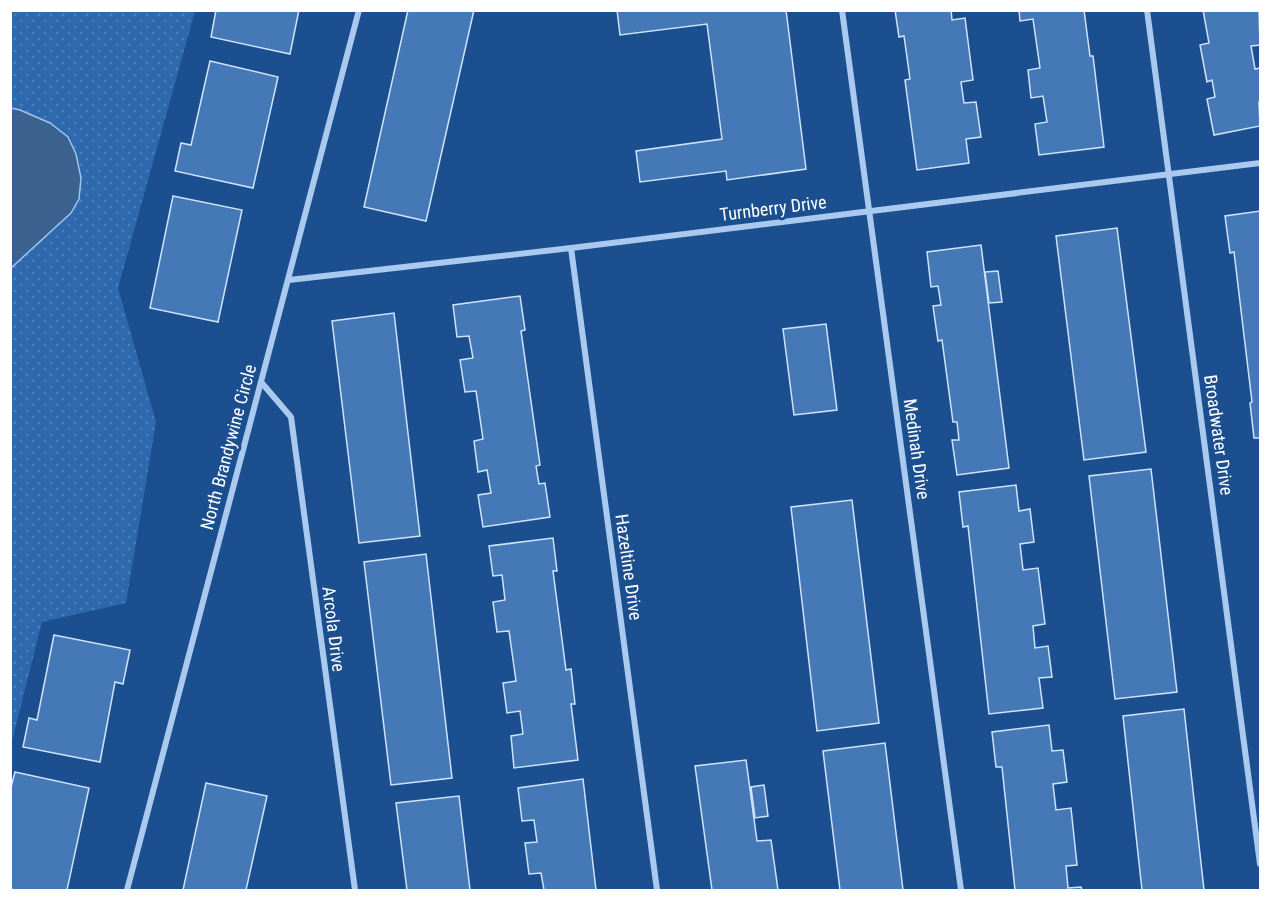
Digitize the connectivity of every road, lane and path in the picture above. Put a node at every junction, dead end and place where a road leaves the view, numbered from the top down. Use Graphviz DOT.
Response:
graph roads {
  1 [pos="358,10"];
  2 [pos="842,10"];
  3 [pos="1146,10"];
  4 [pos="1260,163"];
  5 [pos="1169,174"];
  6 [pos="869,211"];
  7 [pos="571,248"];
  8 [pos="288,280"];
  9 [pos="261,382"];
  10 [pos="1260,864"];
  11 [pos="127,891"];
  12 [pos="355,891"];
  13 [pos="657,891"];
  14 [pos="961,891"];
  1 -- 8 [label="street, North Brandywine Circle"];
  2 -- 6 [label="street, Medinah Drive"];
  3 -- 5 [label="street, Broadwater Drive"];
  4 -- 5 [label="street, Turnberry Drive"];
  5 -- 6 [label="street, Turnberry Drive"];
  5 -- 10 [label="street, Broadwater Drive"];
  6 -- 7 [label="street, Turnberry Drive"];
  6 -- 14 [label="street, Medinah Drive"];
  7 -- 8 [label="street, Turnberry Drive"];
  7 -- 13 [label="street, Hazeltine Drive"];
  8 -- 9 [label="street, North Brandywine Circle"];
  9 -- 11 [label="street, North Brandywine Circle"];
  9 -- 12 [label="street, Arcola Drive"];
}
